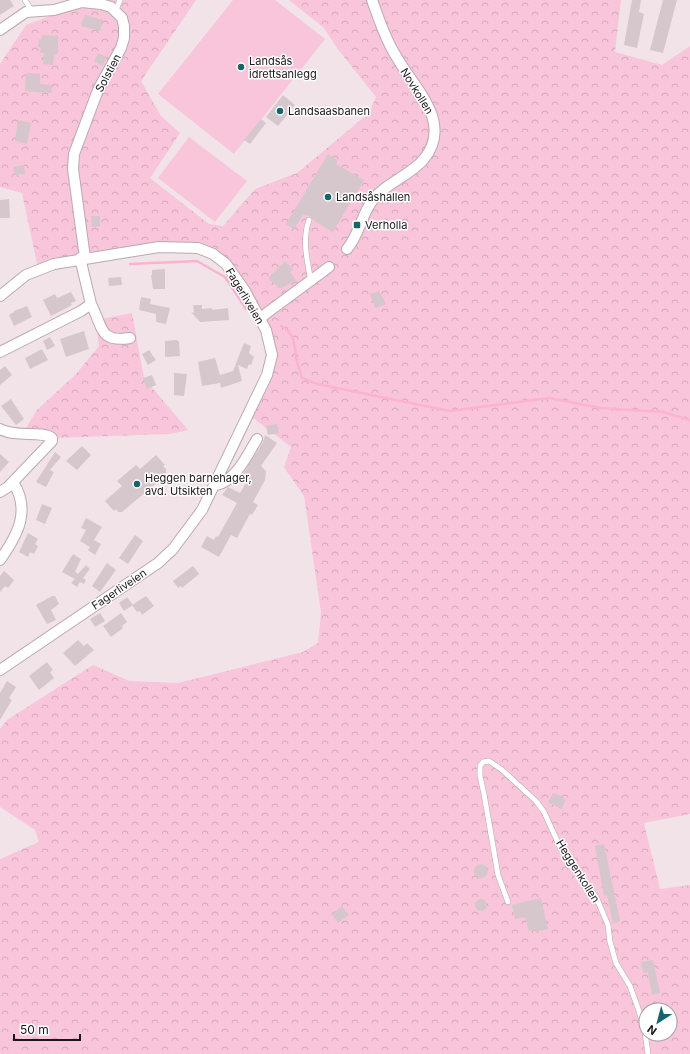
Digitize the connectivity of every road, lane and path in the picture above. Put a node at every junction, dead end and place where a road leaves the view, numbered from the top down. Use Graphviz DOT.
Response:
graph roads {
  1 [pos="25,0"];
  2 [pos="120,0"];
  3 [pos="372,0"];
  4 [pos="31,10"];
  5 [pos="116,10"];
  6 [pos="0,30"];
  7 [pos="309,220"];
  8 [pos="347,249"];
  9 [pos="82,258"];
  10 [pos="329,267"];
  11 [pos="311,282"];
  12 [pos="0,296"];
  13 [pos="91,304"];
  14 [pos="260,318"];
  15 [pos="130,338"];
  16 [pos="0,352"];
  17 [pos="0,429"];
  18 [pos="257,439"];
  19 [pos="13,482"];
  20 [pos="216,485"];
  21 [pos="0,492"];
  22 [pos="0,560"];
  23 [pos="0,670"];
  24 [pos="508,902"];
  25 [pos="648,1054"];
  1 -- 4 [label="lane"];
  2 -- 5 [label="lane"];
  3 -- 8 [label="street, Novkollen"];
  4 -- 5 [label="street"];
  4 -- 6 [label="street"];
  5 -- 9 [label="street, Solstien"];
  7 -- 11 [label="lane"];
  9 -- 12 [label="street, Fagerliveien"];
  9 -- 13 [label="street, Solstien"];
  9 -- 14 [label="street, Fagerliveien"];
  10 -- 11 [label="street"];
  11 -- 14 [label="street"];
  13 -- 15 [label="street, Solstien"];
  13 -- 16 [label="street"];
  14 -- 20 [label="street, Fagerliveien"];
  17 -- 19 [label="street"];
  18 -- 20 [label="street, Fagerliveien"];
  19 -- 21 [label="street"];
  19 -- 22 [label="street"];
  20 -- 23 [label="street, Fagerliveien"];
  24 -- 25 [label="lane, Heggenkollen"];
}
